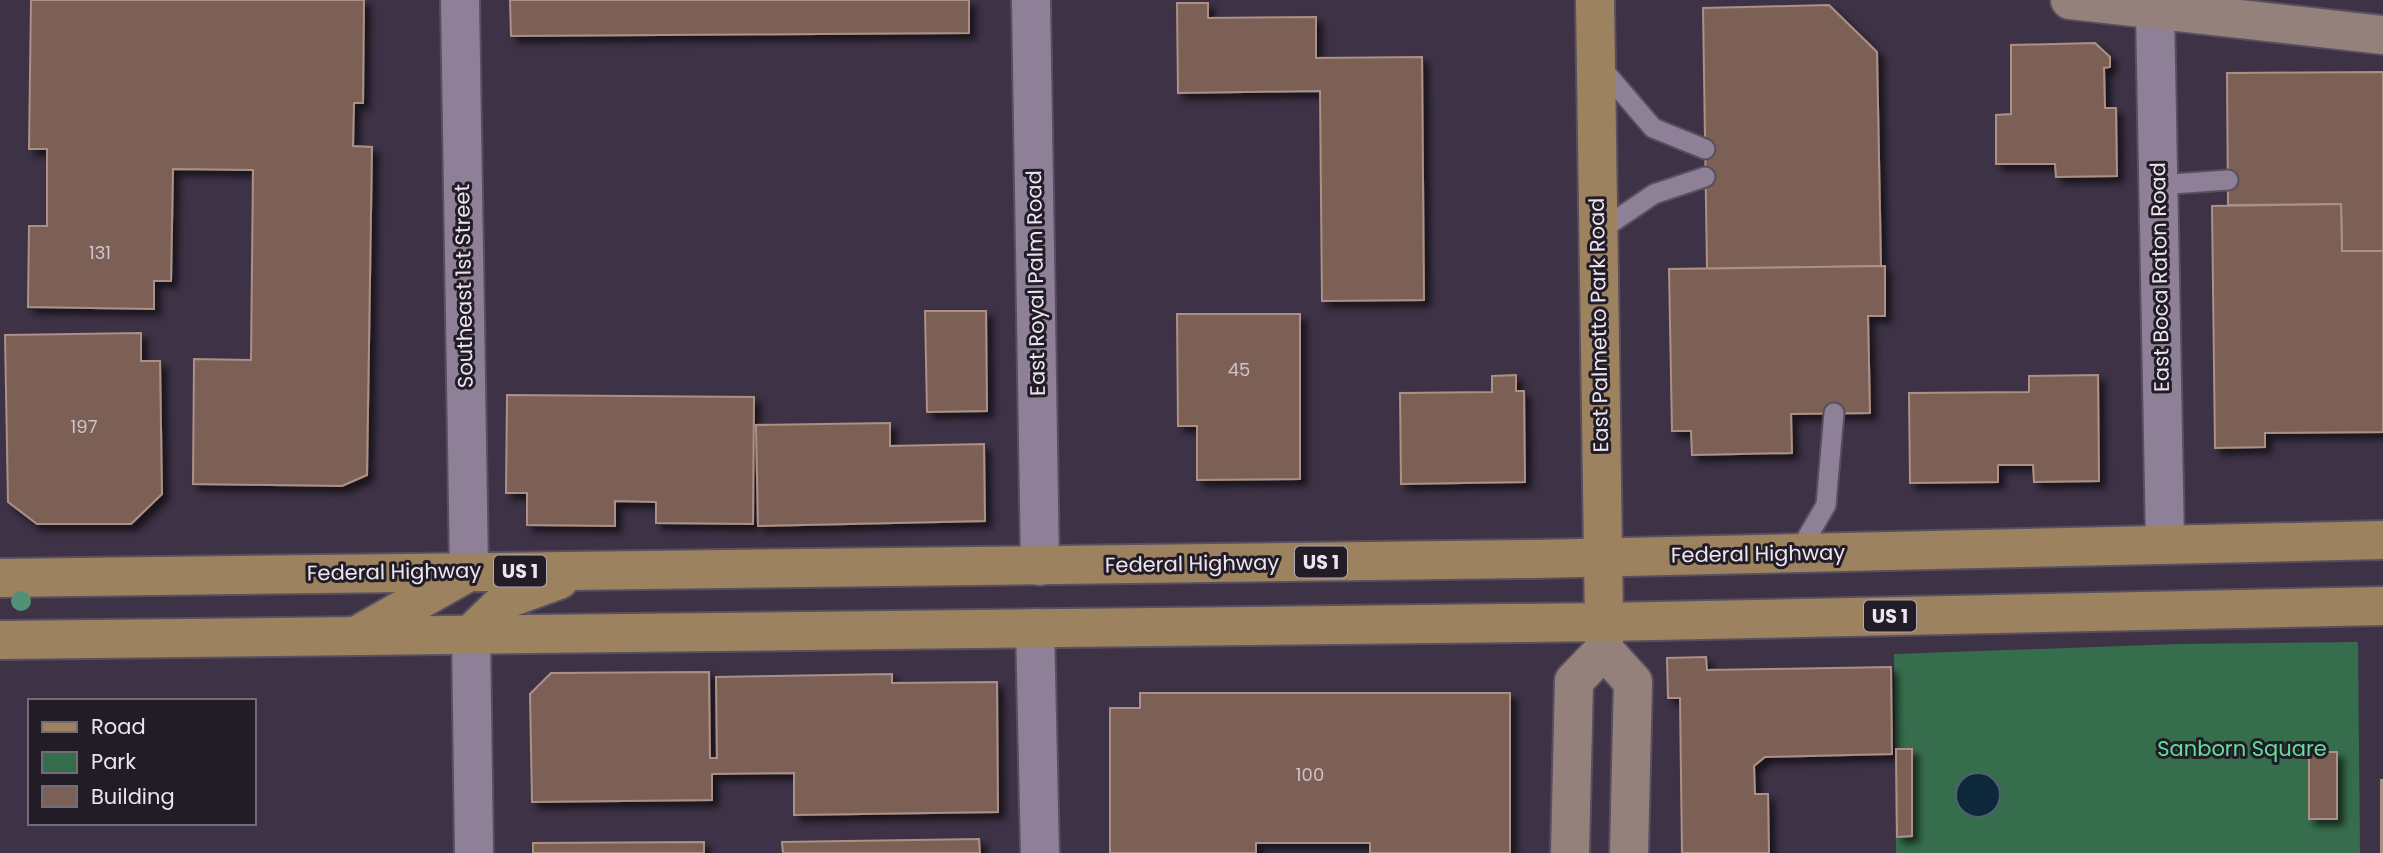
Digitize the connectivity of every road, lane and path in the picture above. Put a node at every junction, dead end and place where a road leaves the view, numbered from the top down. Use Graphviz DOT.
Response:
graph roads {
  1 [pos="460,0"];
  2 [pos="1031,0"];
  3 [pos="1595,0"];
  4 [pos="2070,0"];
  5 [pos="2155,11"];
  6 [pos="2383,35"];
  7 [pos="1595,61"];
  8 [pos="1705,149"];
  9 [pos="1705,177"];
  10 [pos="2228,180"];
  11 [pos="2158,185"];
  12 [pos="1598,232"];
  13 [pos="1834,413"];
  14 [pos="2383,540"];
  15 [pos="2165,544"];
  16 [pos="1798,553"];
  17 [pos="1601,558"];
  18 [pos="1040,566"];
  19 [pos="584,570"];
  20 [pos="469,571"];
  21 [pos="0,578"];
  22 [pos="2383,606"];
  23 [pos="1035,628"];
  24 [pos="471,634"];
  25 [pos="356,635"];
  26 [pos="1604,636"];
  27 [pos="0,640"];
  28 [pos="474,853"];
  29 [pos="1040,853"];
  30 [pos="1570,853"];
  31 [pos="1629,853"];
  1 -- 20 [label="street, Southeast 1st Street"];
  2 -- 18 [label="street, East Royal Palm Road"];
  3 -- 7 [label="main road, East Palmetto Park Road"];
  4 -- 5 [label="main road"];
  5 -- 6 [label="main road"];
  5 -- 11 [label="street, East Boca Raton Road"];
  7 -- 8 [label="lane"];
  7 -- 12 [label="main road, East Palmetto Park Road"];
  9 -- 12 [label="lane"];
  10 -- 11 [label="lane"];
  11 -- 15 [label="street, East Boca Raton Road"];
  12 -- 17 [label="main road, East Palmetto Park Road"];
  13 -- 16 [label="lane"];
  14 -- 15 [label="main road, Federal Highway / US 1"];
  15 -- 16 [label="main road, Federal Highway / US 1"];
  16 -- 17 [label="main road, Federal Highway / US 1"];
  17 -- 18 [label="main road, Federal Highway / US 1"];
  17 -- 26 [label="main road, East Palmetto Park Road"];
  18 -- 19 [label="main road, Federal Highway / US 1"];
  19 -- 20 [label="main road, Federal Highway / US 1"];
  19 -- 24 [label="main road"];
  20 -- 21 [label="main road, Federal Highway / US 1"];
  20 -- 25 [label="main road"];
  22 -- 26 [label="main road, US 1"];
  23 -- 24 [label="main road, US 1"];
  23 -- 26 [label="main road, US 1"];
  23 -- 29 [label="street"];
  24 -- 25 [label="main road, US 1"];
  24 -- 28 [label="street"];
  25 -- 27 [label="main road, US 1"];
  26 -- 30 [label="main road"];
  26 -- 31 [label="main road"];
}
